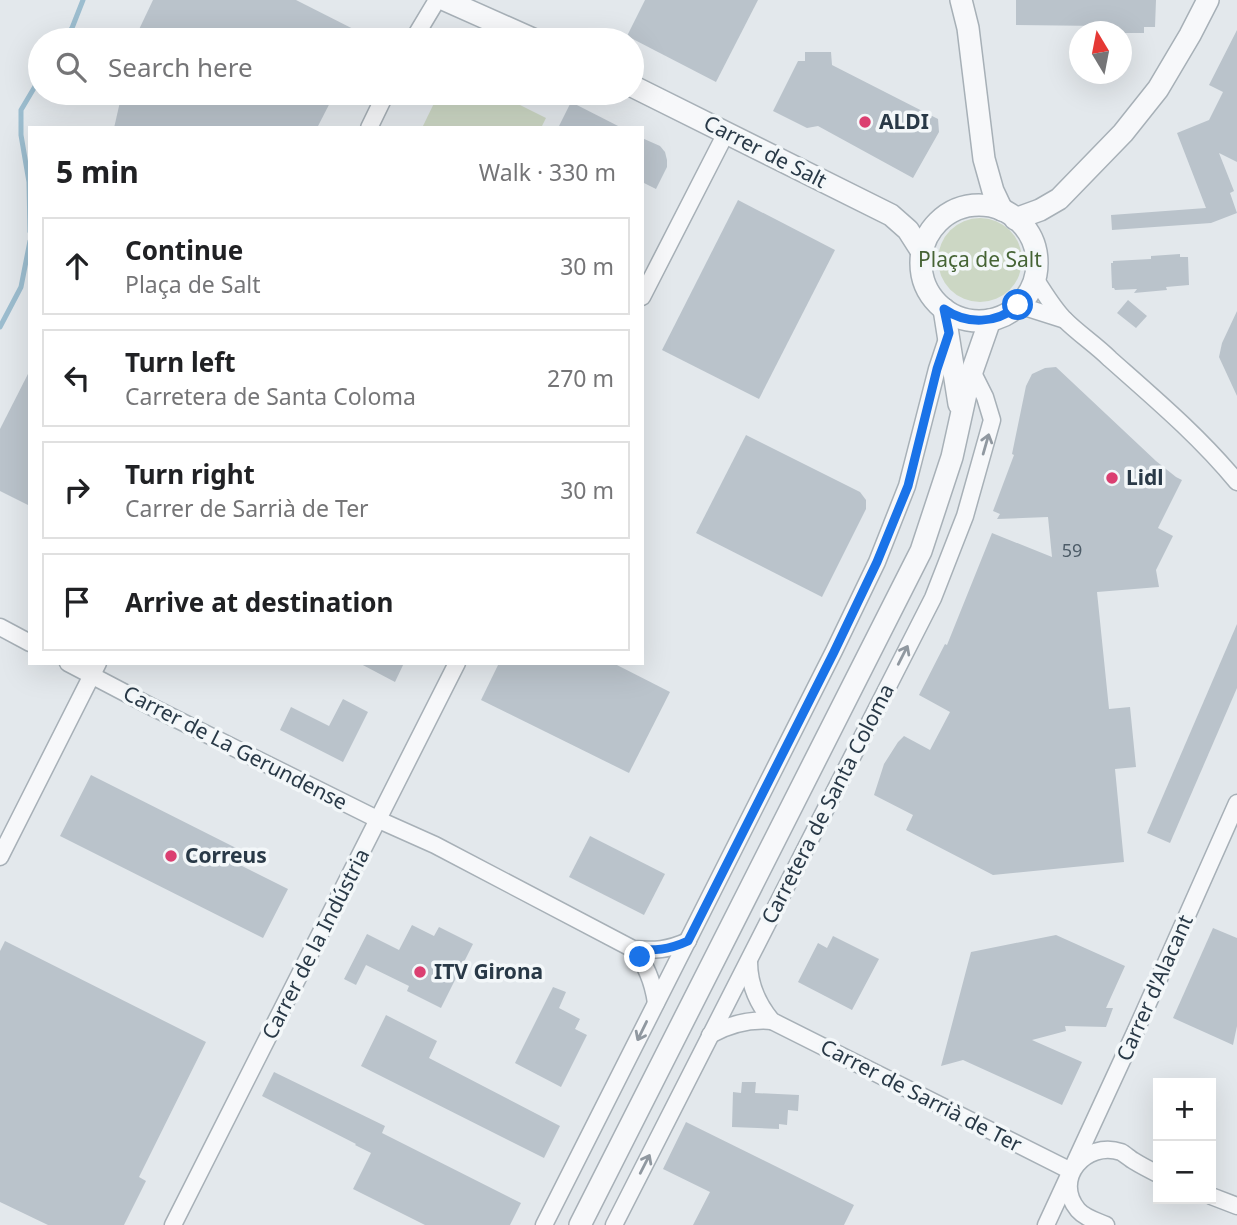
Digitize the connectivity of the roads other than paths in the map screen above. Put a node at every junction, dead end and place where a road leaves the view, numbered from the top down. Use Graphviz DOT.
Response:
graph roads {
  1 [pos="437,0"];
  2 [pos="445,0"];
  3 [pos="961,0"];
  4 [pos="1208,0"];
  5 [pos="420,28"];
  6 [pos="508,28"];
  7 [pos="644,92"];
  8 [pos="380,105"];
  9 [pos="370,126"];
  10 [pos="726,133"];
  11 [pos="984,159"];
  12 [pos="1059,199"];
  13 [pos="964,207"];
  14 [pos="1008,214"];
  15 [pos="897,219"];
  16 [pos="941,220"];
  17 [pos="1031,240"];
  18 [pos="922,252"];
  19 [pos="1034,277"];
  20 [pos="644,293"];
  21 [pos="1018,305"];
  22 [pos="944,309"];
  23 [pos="990,320"];
  24 [pos="1065,320"];
  25 [pos="949,333"];
  26 [pos="972,371"];
  27 [pos="961,413"];
  28 [pos="1237,482"];
  29 [pos="0,627"];
  30 [pos="28,642"];
  31 [pos="76,665"];
  32 [pos="456,665"];
  33 [pos="95,670"];
  34 [pos="1237,803"];
  35 [pos="379,820"];
  36 [pos="0,857"];
  37 [pos="688,941"];
  38 [pos="633,949"];
  39 [pos="750,959"];
  40 [pos="656,1003"];
  41 [pos="772,1021"];
  42 [pos="710,1035"];
  43 [pos="1071,1171"];
  44 [pos="1153,1172"];
  45 [pos="1216,1198"];
  46 [pos="1237,1206"];
  47 [pos="173,1225"];
  48 [pos="544,1225"];
  49 [pos="580,1225"];
  50 [pos="614,1225"];
  51 [pos="1046,1225"];
  52 [pos="1106,1225"];
  1 -- 5 [label="street"];
  2 -- 6 [label="street"];
  3 -- 11 [label="street"];
  4 -- 12 [label="street"];
  7 -- 10 [label="street, Carrer de Salt"];
  8 -- 9 [label="street"];
  10 -- 15 [label="street, Carrer de Salt"];
  10 -- 20 [label="street"];
  11 -- 13 [label="street"];
  11 -- 14 [label="street"];
  12 -- 14 [label="street"];
  12 -- 17 [label="street"];
  13 -- 14 [label="street"];
  13 -- 16 [label="street"];
  14 -- 17 [label="street"];
  15 -- 16 [label="street, Carrer de Salt"];
  15 -- 18 [label="street, Carrer de Salt"];
  16 -- 18 [label="street"];
  17 -- 19 [label="street"];
  18 -- 22 [label="street"];
  19 -- 21 [label="street"];
  19 -- 24 [label="street"];
  21 -- 23 [label="street"];
  21 -- 24 [label="street"];
  22 -- 23 [label="street"];
  22 -- 25 [label="street, Carretera de Santa Coloma"];
  23 -- 26 [label="street, Carretera de Santa Coloma"];
  24 -- 28 [label="street"];
  25 -- 27 [label="street, Carretera de Santa Coloma"];
  25 -- 37 [label="street"];
  26 -- 27 [label="street, Carretera de Santa Coloma"];
  39 -- 26 [label="street, Carretera de Santa Coloma, one-way"];
  27 -- 49 [label="street, Carretera de Santa Coloma"];
  29 -- 30 [label="street"];
  31 -- 33 [label="street, Carrer de La Gerundense"];
  32 -- 35 [label="street, Carrer de la Indústria"];
  33 -- 35 [label="street, Carrer de La Gerundense"];
  33 -- 36 [label="street"];
  34 -- 43 [label="street, Carrer d'Alacant"];
  35 -- 38 [label="street"];
  35 -- 47 [label="street, Carrer de la Indústria"];
  37 -- 38 [label="street"];
  37 -- 40 [label="street"];
  38 -- 40 [label="street"];
  39 -- 41 [label="street, Carrer de Sarrià de Ter"];
  39 -- 42 [label="street, Carretera de Santa Coloma"];
  40 -- 48 [label="street, one-way"];
  41 -- 42 [label="street"];
  41 -- 43 [label="street, Carrer de Sarrià de Ter"];
  50 -- 42 [label="street, Carretera de Santa Coloma, one-way"];
  43 -- 44 [label="street"];
  43 -- 51 [label="street, Carrer d'Alacant"];
  43 -- 52 [label="street"];
  45 -- 46 [label="street"];
}
